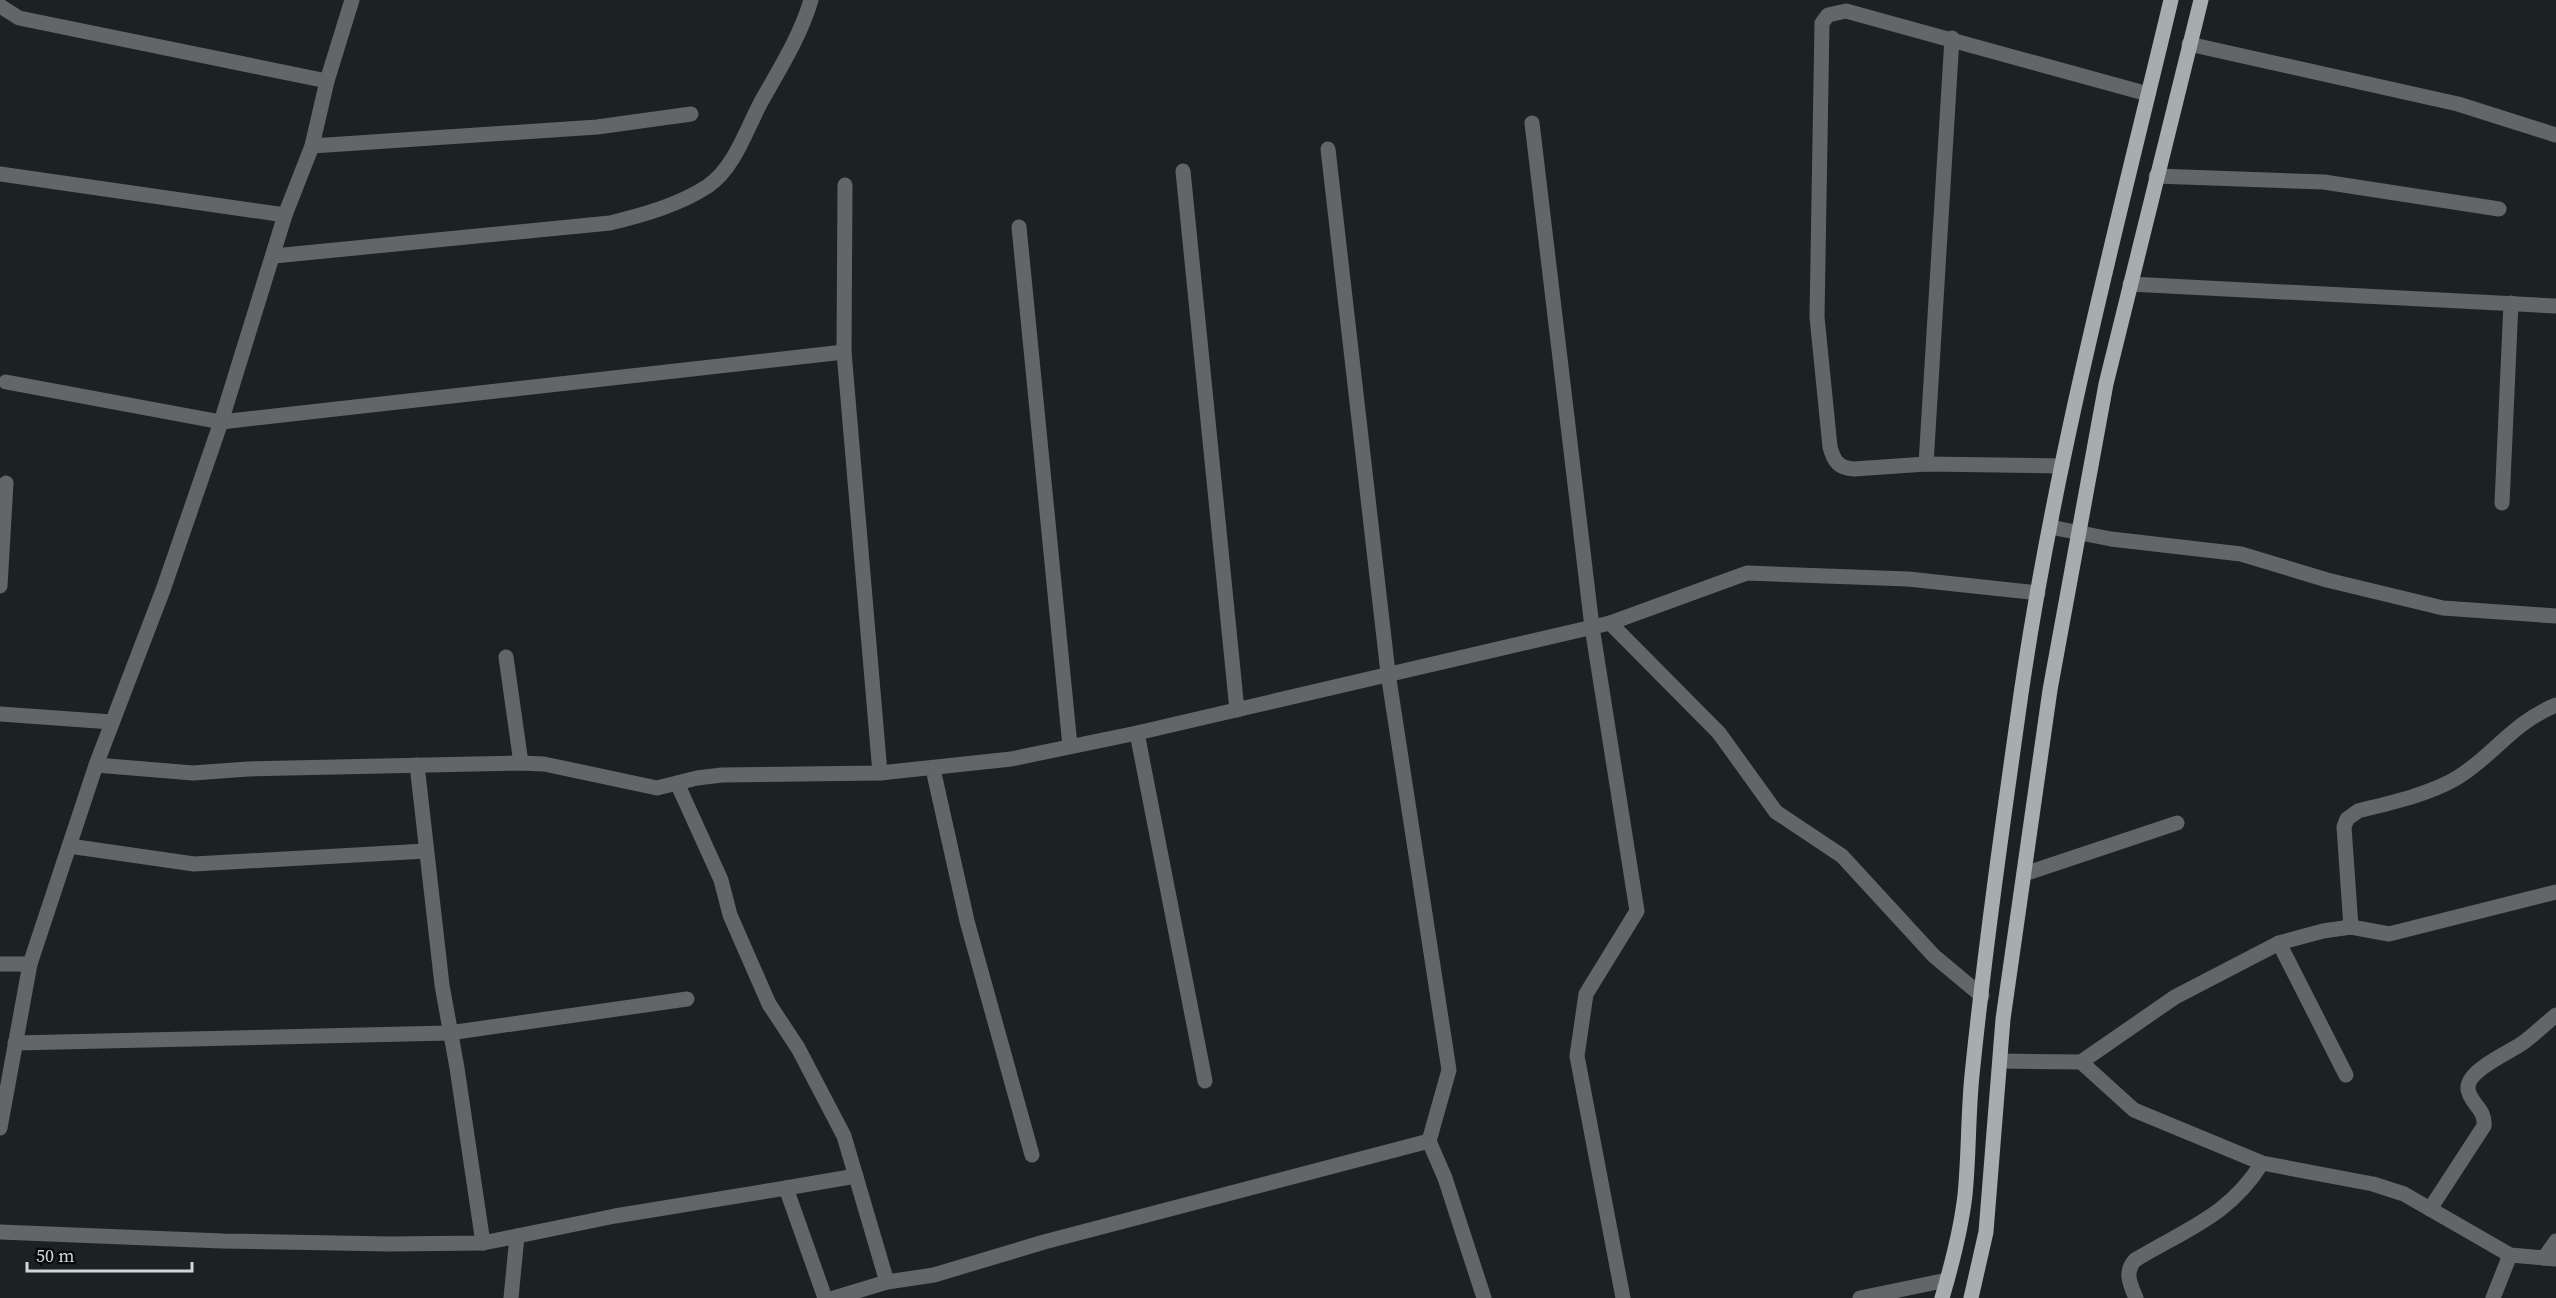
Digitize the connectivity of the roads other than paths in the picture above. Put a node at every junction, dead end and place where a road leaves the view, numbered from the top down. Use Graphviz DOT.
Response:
graph roads {
  1 [pos="352,0"];
  2 [pos="811,0"];
  3 [pos="2171,0"];
  4 [pos="2201,0"];
  5 [pos="0,6"];
  6 [pos="1952,38"];
  7 [pos="2189,44"];
  8 [pos="327,81"];
  9 [pos="2148,94"];
  10 [pos="691,114"];
  11 [pos="1532,123"];
  12 [pos="2556,135"];
  13 [pos="312,146"];
  14 [pos="1328,149"];
  15 [pos="1184,171"];
  16 [pos="0,174"];
  17 [pos="2156,176"];
  18 [pos="845,185"];
  19 [pos="2499,209"];
  20 [pos="285,215"];
  21 [pos="1019,227"];
  22 [pos="274,256"];
  23 [pos="2130,284"];
  24 [pos="2511,303"];
  25 [pos="2556,306"];
  26 [pos="844,352"];
  27 [pos="6,382"];
  28 [pos="221,422"];
  29 [pos="1926,464"];
  30 [pos="2062,466"];
  31 [pos="6,483"];
  32 [pos="2502,503"];
  33 [pos="2050,527"];
  34 [pos="2079,532"];
  35 [pos="0,586"];
  36 [pos="2038,592"];
  37 [pos="2556,616"];
  38 [pos="1610,623"];
  39 [pos="1592,627"];
  40 [pos="506,657"];
  41 [pos="1388,673"];
  42 [pos="2556,705"];
  43 [pos="1237,710"];
  44 [pos="0,714"];
  45 [pos="112,722"];
  46 [pos="1137,734"];
  47 [pos="1070,746"];
  48 [pos="521,763"];
  49 [pos="96,765"];
  50 [pos="417,765"];
  51 [pos="933,769"];
  52 [pos="880,773"];
  53 [pos="677,783"];
  54 [pos="2177,823"];
  55 [pos="69,846"];
  56 [pos="426,851"];
  57 [pos="2024,874"];
  58 [pos="2556,892"];
  59 [pos="2351,927"];
  60 [pos="2279,943"];
  61 [pos="0,964"];
  62 [pos="30,964"];
  63 [pos="1982,996"];
  64 [pos="687,999"];
  65 [pos="2556,1015"];
  66 [pos="449,1033"];
  67 [pos="15,1043"];
  68 [pos="2000,1061"];
  69 [pos="2081,1062"];
  70 [pos="2346,1075"];
  71 [pos="1205,1081"];
  72 [pos="0,1128"];
  73 [pos="1428,1141"];
  74 [pos="1032,1155"];
  75 [pos="2262,1163"];
  76 [pos="856,1176"];
  77 [pos="786,1188"];
  78 [pos="2430,1209"];
  79 [pos="0,1232"];
  80 [pos="517,1236"];
  81 [pos="2556,1241"];
  82 [pos="483,1243"];
  83 [pos="2510,1255"];
  84 [pos="2550,1259"];
  85 [pos="1947,1280"];
  86 [pos="887,1282"];
  87 [pos="511,1298"];
  88 [pos="825,1298"];
  89 [pos="834,1298"];
  90 [pos="1485,1298"];
  91 [pos="1623,1298"];
  92 [pos="1860,1298"];
  93 [pos="1942,1298"];
  94 [pos="1971,1298"];
  95 [pos="2136,1298"];
  96 [pos="2493,1298"];
  1 -- 8 [label="street"];
  2 -- 22 [label="street"];
  3 -- 9 [label="main road"];
  4 -- 7 [label="main road"];
  5 -- 8 [label="street"];
  6 -- 9 [label="street"];
  6 -- 29 [label="street"];
  6 -- 29 [label="street"];
  7 -- 12 [label="street"];
  7 -- 17 [label="main road"];
  8 -- 13 [label="street"];
  9 -- 30 [label="main road"];
  10 -- 13 [label="street"];
  11 -- 39 [label="street"];
  13 -- 20 [label="street"];
  14 -- 41 [label="street"];
  15 -- 43 [label="street"];
  16 -- 20 [label="street"];
  17 -- 19 [label="street"];
  17 -- 23 [label="main road"];
  18 -- 26 [label="street"];
  20 -- 22 [label="street"];
  21 -- 47 [label="street"];
  22 -- 28 [label="street"];
  23 -- 24 [label="street"];
  23 -- 34 [label="main road"];
  24 -- 25 [label="street"];
  24 -- 32 [label="street"];
  26 -- 28 [label="street"];
  26 -- 52 [label="street"];
  27 -- 28 [label="street"];
  28 -- 45 [label="street"];
  29 -- 30 [label="street"];
  30 -- 33 [label="main road"];
  31 -- 35 [label="street"];
  33 -- 34 [label="street"];
  33 -- 36 [label="main road"];
  34 -- 37 [label="street"];
  34 -- 57 [label="main road"];
  36 -- 38 [label="street"];
  36 -- 63 [label="main road"];
  38 -- 39 [label="street"];
  38 -- 63 [label="street"];
  39 -- 41 [label="street"];
  39 -- 91 [label="street"];
  40 -- 48 [label="street"];
  41 -- 43 [label="street"];
  41 -- 73 [label="street"];
  42 -- 59 [label="street"];
  43 -- 46 [label="street"];
  44 -- 45 [label="street"];
  45 -- 49 [label="street"];
  46 -- 47 [label="street"];
  46 -- 71 [label="street"];
  47 -- 51 [label="street"];
  48 -- 50 [label="street"];
  48 -- 53 [label="street"];
  49 -- 50 [label="street"];
  49 -- 55 [label="street"];
  50 -- 56 [label="street"];
  51 -- 52 [label="street"];
  51 -- 74 [label="street"];
  52 -- 53 [label="street"];
  53 -- 76 [label="street"];
  54 -- 57 [label="street"];
  55 -- 56 [label="street"];
  55 -- 62 [label="street"];
  56 -- 66 [label="street"];
  57 -- 68 [label="main road"];
  58 -- 59 [label="street"];
  59 -- 60 [label="street"];
  60 -- 69 [label="street"];
  60 -- 70 [label="street"];
  61 -- 62 [label="street"];
  62 -- 67 [label="street"];
  63 -- 85 [label="main road"];
  64 -- 66 [label="street"];
  65 -- 78 [label="street"];
  66 -- 67 [label="street"];
  66 -- 82 [label="street"];
  67 -- 72 [label="street"];
  68 -- 69 [label="street"];
  68 -- 94 [label="main road"];
  69 -- 75 [label="street"];
  73 -- 86 [label="street"];
  73 -- 90 [label="street"];
  75 -- 78 [label="street"];
  75 -- 95 [label="street"];
  76 -- 77 [label="street"];
  76 -- 86 [label="street"];
  77 -- 80 [label="street"];
  77 -- 88 [label="street"];
  78 -- 83 [label="street"];
  79 -- 82 [label="street"];
  80 -- 82 [label="street"];
  80 -- 87 [label="street"];
  81 -- 84 [label="street"];
  83 -- 84 [label="street"];
  83 -- 96 [label="street"];
  85 -- 92 [label="street"];
  85 -- 93 [label="main road"];
  86 -- 89 [label="street"];
}
